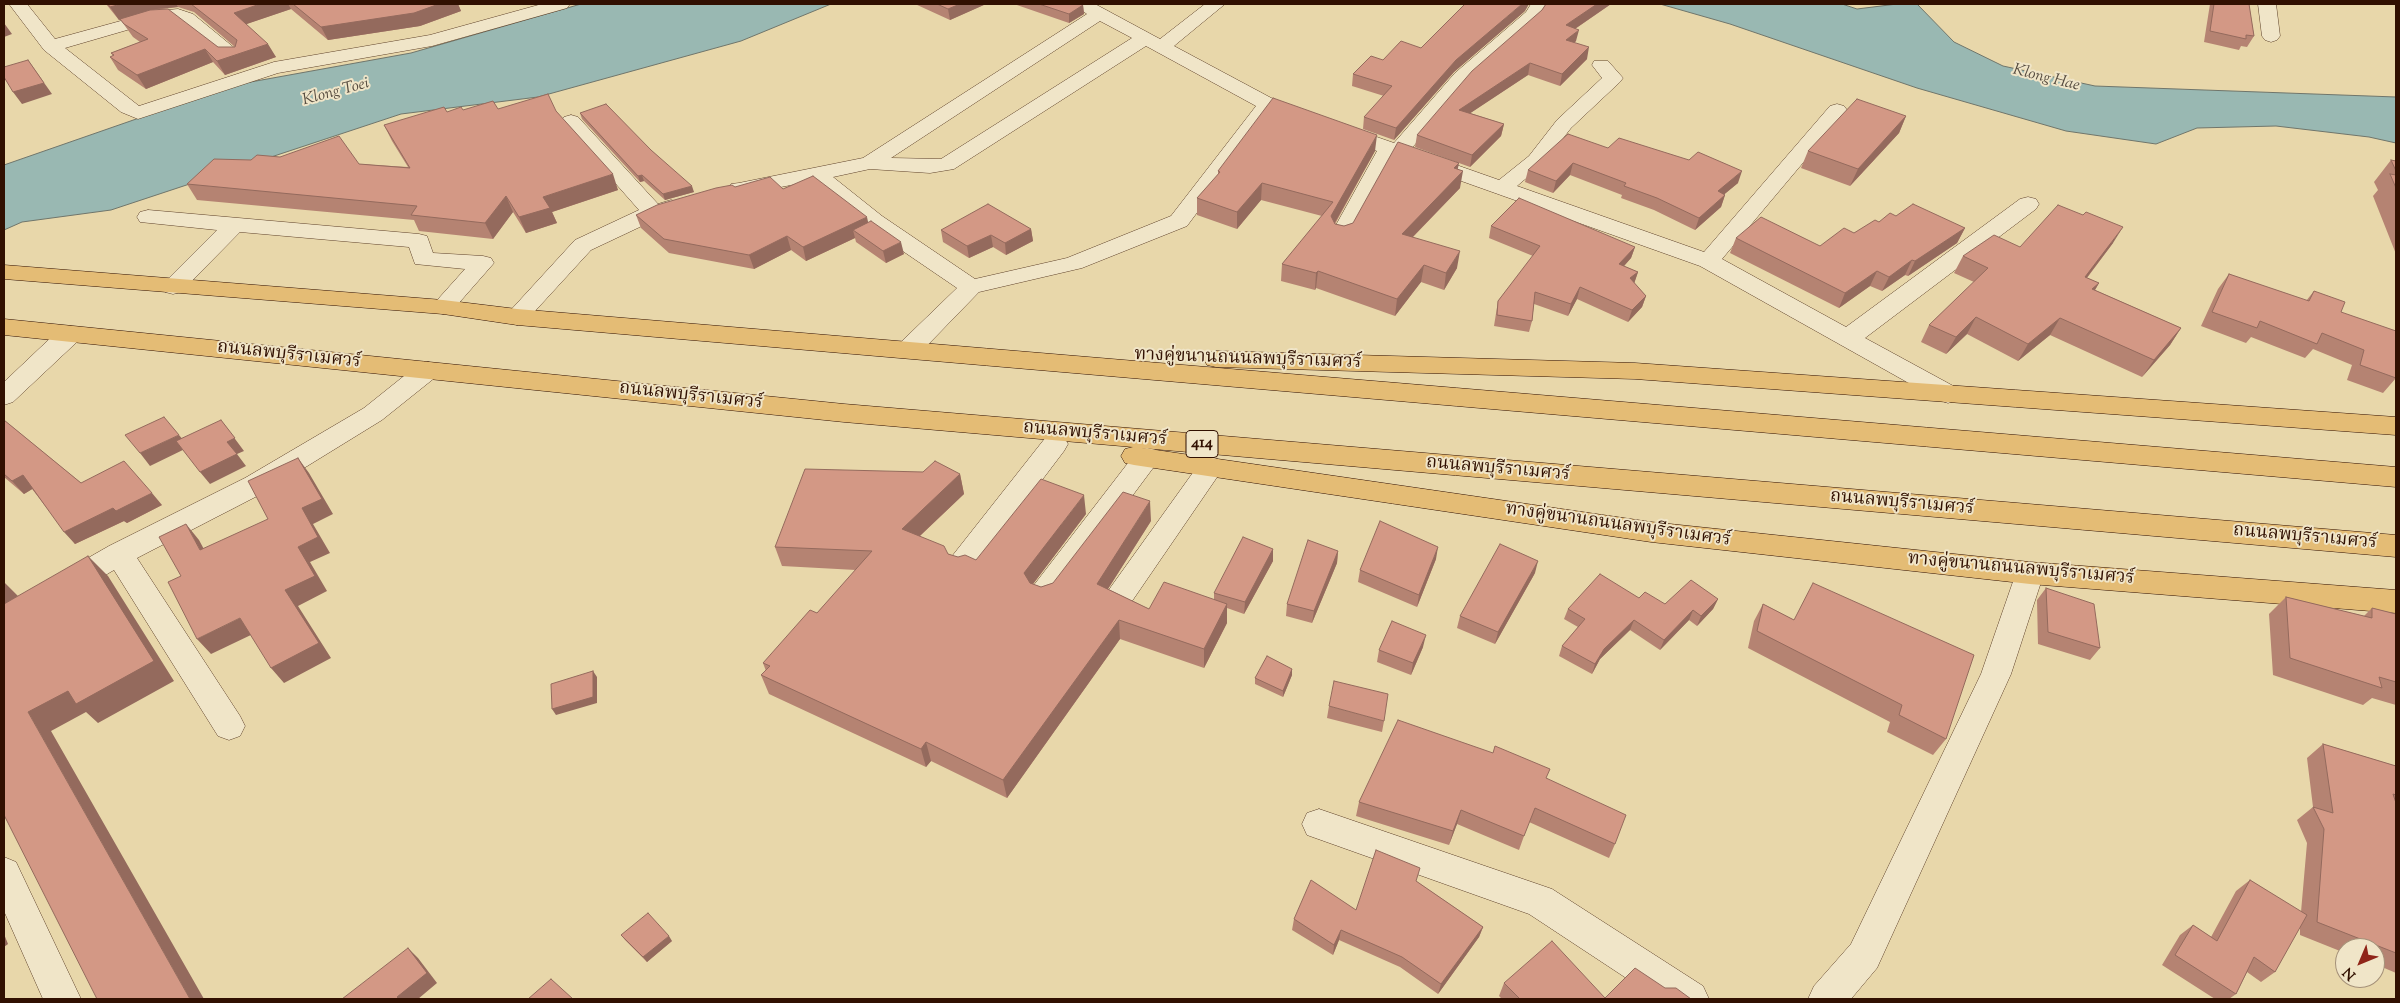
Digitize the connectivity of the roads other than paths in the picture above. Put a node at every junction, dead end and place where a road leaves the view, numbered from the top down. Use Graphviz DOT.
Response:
graph roads {
  1 [pos="18,4"];
  2 [pos="561,4"];
  3 [pos="1216,4"];
  4 [pos="1540,4"];
  5 [pos="2267,4"];
  6 [pos="1091,8"];
  7 [pos="2272,36"];
  8 [pos="1153,43"];
  9 [pos="51,46"];
  10 [pos="234,55"];
  11 [pos="1601,66"];
  12 [pos="1268,104"];
  13 [pos="1837,110"];
  14 [pos="571,121"];
  15 [pos="1394,149"];
  16 [pos="870,163"];
  17 [pos="816,173"];
  18 [pos="1502,188"];
  19 [pos="717,194"];
  20 [pos="690,201"];
  21 [pos="2028,204"];
  22 [pos="653,212"];
  23 [pos="148,217"];
  24 [pos="234,225"];
  25 [pos="1342,234"];
  26 [pos="1708,261"];
  27 [pos="4,272"];
  28 [pos="173,287"];
  29 [pos="971,287"];
  30 [pos="443,307"];
  31 [pos="517,316"];
  32 [pos="6,327"];
  33 [pos="70,334"];
  34 [pos="1847,340"];
  35 [pos="908,350"];
  36 [pos="428,370"];
  37 [pos="1948,394"];
  38 [pos="4,396"];
  39 [pos="844,413"];
  40 [pos="2396,426"];
  41 [pos="1055,444"];
  42 [pos="1147,457"];
  43 [pos="1210,467"];
  44 [pos="2396,477"];
  45 [pos="2396,546"];
  46 [pos="119,554"];
  47 [pos="963,563"];
  48 [pos="2030,573"];
  49 [pos="1044,593"];
  50 [pos="1118,599"];
  51 [pos="2395,608"];
  52 [pos="4,620"];
  53 [pos="229,726"];
  54 [pos="1319,824"];
  55 [pos="4,873"];
  56 [pos="62,999"];
  57 [pos="1690,999"];
  58 [pos="1827,999"];
  1 -- 9 [label="street"];
  2 -- 9 [label="street"];
  3 -- 8 [label="street"];
  4 -- 15 [label="street"];
  5 -- 7 [label="street"];
  6 -- 8 [label="street"];
  6 -- 16 [label="street"];
  8 -- 12 [label="street"];
  8 -- 16 [label="street"];
  9 -- 10 [label="street"];
  11 -- 18 [label="street"];
  12 -- 15 [label="street"];
  12 -- 29 [label="street"];
  13 -- 26 [label="street"];
  14 -- 22 [label="street"];
  15 -- 18 [label="street"];
  15 -- 25 [label="street"];
  16 -- 17 [label="street"];
  17 -- 19 [label="street"];
  17 -- 29 [label="street"];
  18 -- 26 [label="street"];
  20 -- 22 [label="street"];
  21 -- 34 [label="street"];
  22 -- 31 [label="street"];
  23 -- 24 [label="street"];
  24 -- 28 [label="street"];
  24 -- 30 [label="street"];
  26 -- 34 [label="street"];
  27 -- 28 [label="main road"];
  28 -- 30 [label="main road"];
  29 -- 35 [label="street"];
  30 -- 31 [label="main road"];
  31 -- 35 [label="main road"];
  32 -- 33 [label="main road, ถนนลพบุรีราเมศวร์ / 414"];
  33 -- 36 [label="main road, ถนนลพบุรีราเมศวร์ / 414"];
  33 -- 38 [label="street"];
  34 -- 37 [label="street"];
  35 -- 37 [label="main road, ทางคู่ขนานถนนลพบุรีราเมศวร์"];
  35 -- 44 [label="main road"];
  36 -- 39 [label="main road, ถนนลพบุรีราเมศวร์ / 414"];
  36 -- 46 [label="street"];
  37 -- 40 [label="main road, ทางคู่ขนานถนนลพบุรีราเมศวร์"];
  39 -- 41 [label="main road, ทางคู่ขนานถนนลพบุรีราเมศวร์ / 414"];
  39 -- 45 [label="main road, ถนนลพบุรีราเมศวร์ / 414"];
  41 -- 42 [label="main road, ทางคู่ขนานถนนลพบุรีราเมศวร์ / 414"];
  41 -- 47 [label="street"];
  42 -- 43 [label="main road, ทางคู่ขนานถนนลพบุรีราเมศวร์ / 414"];
  42 -- 49 [label="street"];
  43 -- 48 [label="main road, ทางคู่ขนานถนนลพบุรีราเมศวร์ / 414"];
  43 -- 50 [label="street"];
  46 -- 52 [label="street"];
  46 -- 53 [label="street"];
  48 -- 51 [label="main road, ทางคู่ขนานถนนลพบุรีราเมศวร์ / 414"];
  48 -- 58 [label="street"];
  54 -- 57 [label="street"];
  55 -- 56 [label="street"];
}
